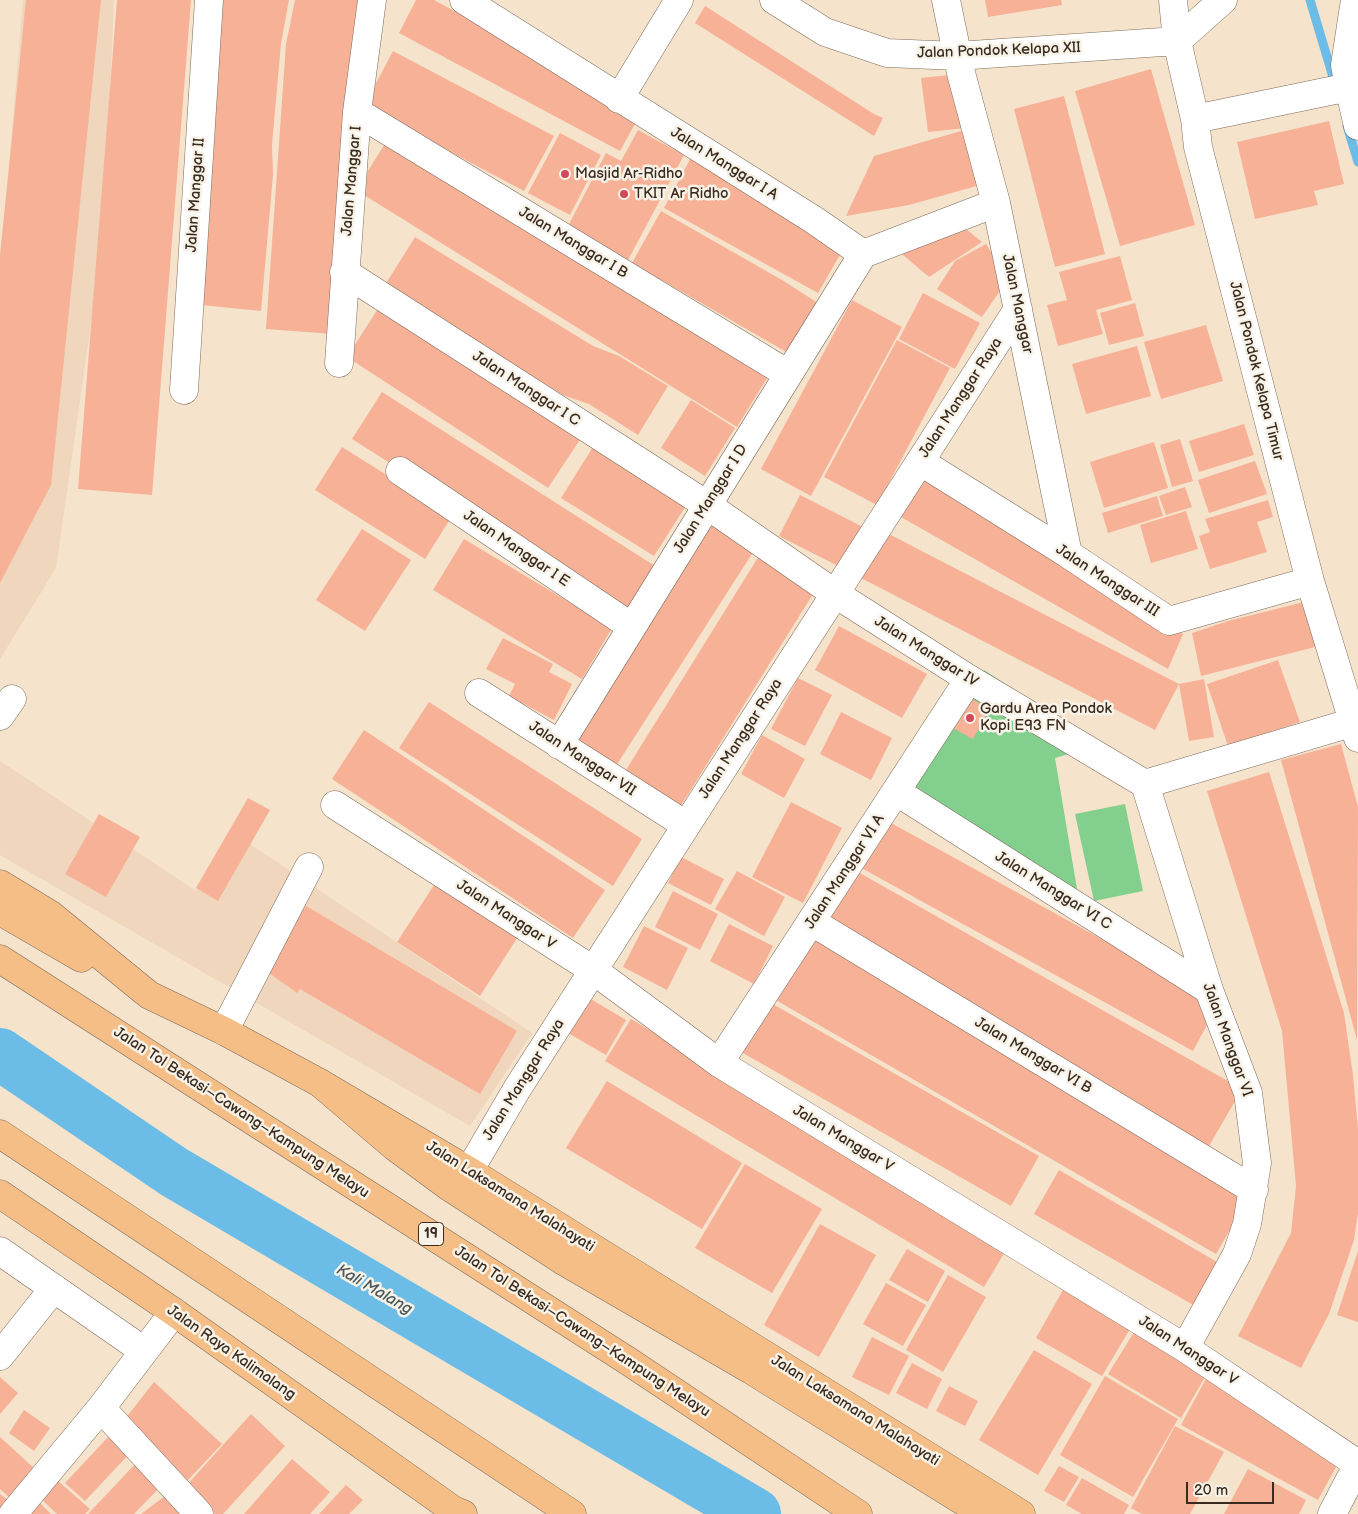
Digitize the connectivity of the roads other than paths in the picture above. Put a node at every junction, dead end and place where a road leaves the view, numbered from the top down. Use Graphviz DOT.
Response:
graph roads {
  1 [pos="209,0"];
  2 [pos="372,0"];
  3 [pos="464,0"];
  4 [pos="679,0"];
  5 [pos="774,0"];
  6 [pos="946,0"];
  7 [pos="1173,0"];
  8 [pos="1223,0"];
  9 [pos="1355,0"];
  10 [pos="1177,41"];
  11 [pos="957,56"];
  12 [pos="1348,81"];
  13 [pos="619,99"];
  14 [pos="357,112"];
  15 [pos="1195,119"];
  16 [pos="1358,126"];
  17 [pos="996,204"];
  18 [pos="863,254"];
  19 [pos="344,272"];
  20 [pos="1018,309"];
  21 [pos="339,364"];
  22 [pos="788,374"];
  23 [pos="184,390"];
  24 [pos="921,462"];
  25 [pos="400,472"];
  26 [pos="707,505"];
  27 [pos="1068,554"];
  28 [pos="1310,581"];
  29 [pos="834,593"];
  30 [pos="632,627"];
  31 [pos="969,679"];
  32 [pos="478,693"];
  33 [pos="1356,730"];
  34 [pos="559,745"];
  35 [pos="1145,784"];
  36 [pos="897,792"];
  37 [pos="334,805"];
  38 [pos="686,825"];
  39 [pos="309,867"];
  40 [pos="0,884"];
  41 [pos="0,911"];
  42 [pos="812,922"];
  43 [pos="0,959"];
  44 [pos="593,970"];
  45 [pos="1209,990"];
  46 [pos="149,995"];
  47 [pos="224,1031"];
  48 [pos="719,1063"];
  49 [pos="320,1083"];
  50 [pos="0,1134"];
  51 [pos="468,1171"];
  52 [pos="1254,1190"];
  53 [pos="0,1194"];
  54 [pos="0,1251"];
  55 [pos="54,1288"];
  56 [pos="174,1312"];
  57 [pos="1185,1348"];
  58 [pos="144,1351"];
  59 [pos="0,1356"];
  60 [pos="100,1408"];
  61 [pos="1358,1464"];
  62 [pos="458,1513"];
  63 [pos="13,1514"];
  64 [pos="199,1514"];
  65 [pos="572,1514"];
  66 [pos="858,1514"];
  67 [pos="984,1514"];
  68 [pos="1021,1514"];
  69 [pos="1332,1514"];
  1 -- 23 [label="street, Jalan Manggar II"];
  2 -- 14 [label="street, Jalan Manggar I"];
  3 -- 13 [label="street, Jalan Manggar I A"];
  4 -- 13 [label="street"];
  5 -- 11 [label="street, Jalan Pondok Kelapa XII"];
  6 -- 11 [label="street, Jalan Manggar"];
  7 -- 10 [label="street, Jalan Pondok Kelapa Timur"];
  8 -- 10 [label="street"];
  9 -- 12 [label="street"];
  10 -- 11 [label="street, Jalan Pondok Kelapa XII"];
  10 -- 15 [label="street, Jalan Pondok Kelapa Timur"];
  11 -- 17 [label="street, Jalan Manggar"];
  12 -- 15 [label="street"];
  12 -- 16 [label="street"];
  13 -- 18 [label="street, Jalan Manggar I A"];
  14 -- 19 [label="street, Jalan Manggar I"];
  14 -- 22 [label="street, Jalan Manggar I B"];
  15 -- 28 [label="street, Jalan Pondok Kelapa Timur"];
  17 -- 18 [label="street"];
  17 -- 20 [label="street, Jalan Manggar"];
  18 -- 22 [label="street, Jalan Manggar I D"];
  19 -- 21 [label="street, Jalan Manggar I"];
  19 -- 26 [label="street, Jalan Manggar I C"];
  20 -- 24 [label="street, Jalan Manggar Raya"];
  20 -- 27 [label="street, Jalan Manggar"];
  22 -- 26 [label="street, Jalan Manggar I D"];
  24 -- 27 [label="street, Jalan Manggar III"];
  24 -- 29 [label="street, Jalan Manggar Raya"];
  25 -- 30 [label="street, Jalan Manggar I E"];
  26 -- 29 [label="street, Jalan Manggar IV"];
  26 -- 30 [label="street, Jalan Manggar I D"];
  27 -- 28 [label="street, Jalan Manggar III"];
  28 -- 33 [label="street, Jalan Pondok Kelapa Timur"];
  29 -- 31 [label="street, Jalan Manggar IV"];
  29 -- 38 [label="street, Jalan Manggar Raya"];
  30 -- 34 [label="street, Jalan Manggar I D"];
  31 -- 35 [label="street, Jalan Manggar IV"];
  31 -- 36 [label="street, Jalan Manggar VI A"];
  32 -- 34 [label="street, Jalan Manggar VII"];
  33 -- 35 [label="street"];
  34 -- 38 [label="street, Jalan Manggar VII"];
  35 -- 45 [label="street, Jalan Manggar VI"];
  36 -- 42 [label="street, Jalan Manggar VI A"];
  36 -- 45 [label="street, Jalan Manggar VI C"];
  37 -- 44 [label="street, Jalan Manggar V"];
  38 -- 44 [label="street, Jalan Manggar Raya"];
  39 -- 47 [label="street"];
  40 -- 46 [label="main road, Jalan Laksamana Malahayati"];
  41 -- 46 [label="main road"];
  42 -- 48 [label="street, Jalan Manggar VI A"];
  42 -- 52 [label="street, Jalan Manggar VI B"];
  43 -- 66 [label="main road, Jalan Tol Bekasi–Cawang–Kampung Melayu / 19"];
  44 -- 48 [label="street, Jalan Manggar V"];
  44 -- 51 [label="street, Jalan Manggar Raya"];
  45 -- 52 [label="street, Jalan Manggar VI"];
  46 -- 47 [label="main road, Jalan Laksamana Malahayati"];
  47 -- 49 [label="main road, Jalan Laksamana Malahayati"];
  48 -- 57 [label="street, Jalan Manggar V"];
  49 -- 51 [label="main road, Jalan Laksamana Malahayati"];
  49 -- 67 [label="main road"];
  50 -- 65 [label="main road"];
  51 -- 68 [label="main road, Jalan Laksamana Malahayati"];
  52 -- 57 [label="street, Jalan Manggar VI"];
  53 -- 56 [label="main road, Jalan Raya Kalimalang"];
  54 -- 55 [label="street"];
  55 -- 58 [label="street"];
  55 -- 59 [label="street"];
  56 -- 58 [label="street"];
  56 -- 62 [label="main road, Jalan Raya Kalimalang"];
  57 -- 61 [label="street, Jalan Manggar V"];
  58 -- 60 [label="street"];
  60 -- 63 [label="street"];
  60 -- 64 [label="street"];
  61 -- 69 [label="street"];
}
